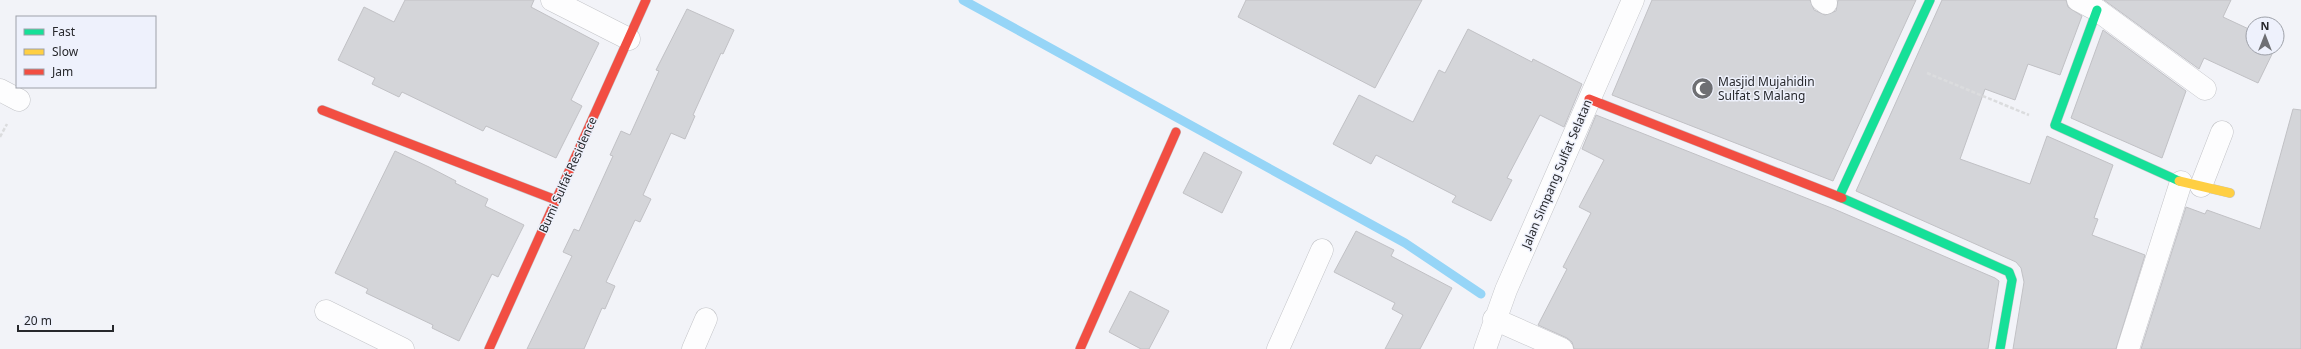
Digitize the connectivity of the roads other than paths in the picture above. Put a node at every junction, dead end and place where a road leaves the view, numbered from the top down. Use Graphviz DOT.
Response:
graph roads {
  1 [pos="552,0"];
  2 [pos="646,0"];
  3 [pos="1633,0"];
  4 [pos="1930,0"];
  5 [pos="2087,5"];
  6 [pos="629,39"];
  7 [pos="2205,89"];
  8 [pos="0,90"];
  9 [pos="1589,99"];
  10 [pos="19,100"];
  11 [pos="322,110"];
  12 [pos="1176,132"];
  13 [pos="2222,132"];
  14 [pos="2191,184"];
  15 [pos="2230,193"];
  16 [pos="1839,197"];
  17 [pos="556,200"];
  18 [pos="1322,250"];
  19 [pos="326,311"];
  20 [pos="706,319"];
  21 [pos="1494,319"];
  22 [pos="403,349"];
  23 [pos="489,349"];
  24 [pos="693,349"];
  25 [pos="1080,349"];
  26 [pos="1278,349"];
  27 [pos="1485,349"];
  28 [pos="1562,349"];
  29 [pos="2000,349"];
  30 [pos="2128,349"];
  1 -- 6 [label="street"];
  2 -- 6 [label="street, Bumi Sulfat Residence"];
  3 -- 9 [label="street, Jalan Simpang Sulfat Selatan"];
  4 -- 16 [label="street"];
  5 -- 7 [label="street"];
  5 -- 14 [label="street"];
  6 -- 17 [label="street, Bumi Sulfat Residence"];
  8 -- 10 [label="street"];
  9 -- 16 [label="street"];
  9 -- 21 [label="street, Jalan Simpang Sulfat Selatan"];
  11 -- 17 [label="street"];
  12 -- 25 [label="street"];
  13 -- 14 [label="street"];
  14 -- 15 [label="street"];
  14 -- 30 [label="street"];
  16 -- 29 [label="street"];
  17 -- 23 [label="street, Bumi Sulfat Residence"];
  18 -- 26 [label="street"];
  19 -- 22 [label="street"];
  20 -- 24 [label="street"];
  21 -- 27 [label="street, Jalan Simpang Sulfat Selatan"];
  21 -- 28 [label="street"];
}
